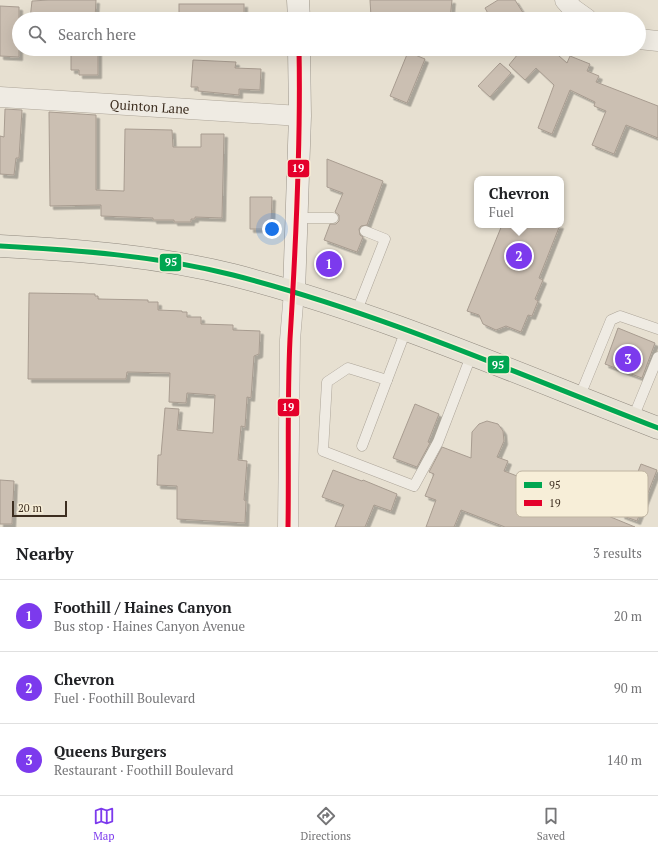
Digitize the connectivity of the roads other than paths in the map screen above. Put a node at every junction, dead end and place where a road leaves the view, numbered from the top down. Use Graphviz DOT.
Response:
graph roads {
  1 [pos="298,0"];
  2 [pos="565,0"];
  3 [pos="299,12"];
  4 [pos="577,12"];
  5 [pos="646,40"];
  6 [pos="658,41"];
  7 [pos="299,56"];
  8 [pos="0,97"];
  9 [pos="300,116"];
  10 [pos="296,218"];
  11 [pos="333,218"];
  12 [pos="365,231"];
  13 [pos="0,246"];
  14 [pos="294,292"];
  15 [pos="356,313"];
  16 [pos="658,329"];
  17 [pos="406,330"];
  18 [pos="471,356"];
  19 [pos="658,357"];
  20 [pos="387,380"];
  21 [pos="580,398"];
  22 [pos="633,418"];
  23 [pos="658,428"];
  24 [pos="362,446"];
  25 [pos="288,527"];
  1 -- 3 [label="street"];
  2 -- 4 [label="street"];
  5 -- 6 [label="street"];
  7 -- 9 [label="street"];
  8 -- 9 [label="street, Quinton Lane"];
  9 -- 10 [label="street"];
  10 -- 11 [label="lane"];
  10 -- 14 [label="street"];
  12 -- 15 [label="lane"];
  13 -- 14 [label="main road"];
  14 -- 15 [label="main road"];
  14 -- 25 [label="street"];
  15 -- 17 [label="main road"];
  16 -- 21 [label="lane"];
  17 -- 18 [label="main road"];
  17 -- 20 [label="lane"];
  18 -- 20 [label="lane"];
  18 -- 21 [label="main road"];
  19 -- 22 [label="lane"];
  20 -- 24 [label="lane"];
  21 -- 22 [label="main road"];
  22 -- 23 [label="main road"];
}
